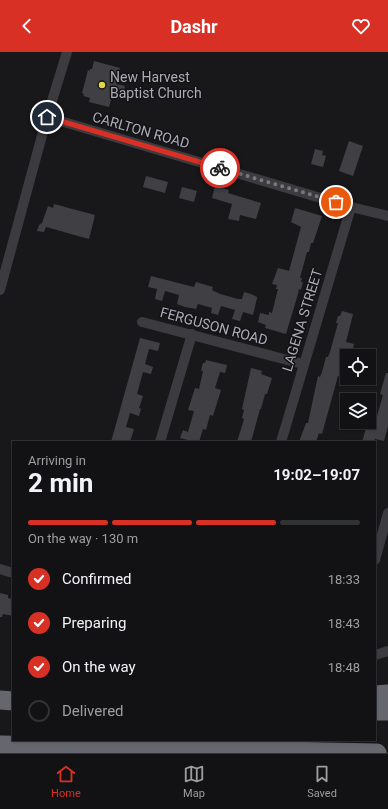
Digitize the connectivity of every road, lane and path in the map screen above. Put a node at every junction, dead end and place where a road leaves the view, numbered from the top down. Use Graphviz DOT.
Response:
graph roads {
  1 [pos="67,52"];
  2 [pos="47,117"];
  3 [pos="351,206"];
  4 [pos="388,216"];
  5 [pos="2,277"];
  6 [pos="0,290"];
  7 [pos="142,322"];
  8 [pos="192,334"];
  9 [pos="303,364"];
  10 [pos="160,441"];
  11 [pos="280,441"];
  12 [pos="388,513"];
  13 [pos="376,556"];
  14 [pos="0,569"];
  15 [pos="12,573"];
  16 [pos="388,651"];
  17 [pos="376,655"];
  18 [pos="388,694"];
  19 [pos="376,695"];
  20 [pos="0,700"];
  21 [pos="12,701"];
  22 [pos="376,711"];
  23 [pos="388,711"];
  24 [pos="0,745"];
  25 [pos="28,745"];
  26 [pos="67,753"];
  27 [pos="377,753"];
  1 -- 2 [label="street"];
  2 -- 3 [label="street, CARLTON ROAD"];
  2 -- 5 [label="street"];
  3 -- 4 [label="street, CARLTON ROAD"];
  3 -- 9 [label="street, LAGENA STREET"];
  5 -- 6 [label="street"];
  7 -- 8 [label="street, FERGUSON ROAD"];
  8 -- 9 [label="street, FERGUSON ROAD"];
  8 -- 10 [label="street"];
  9 -- 11 [label="street, LAGENA STREET"];
  12 -- 13 [label="street"];
  14 -- 15 [label="street"];
  16 -- 17 [label="street"];
  18 -- 19 [label="highway"];
  20 -- 21 [label="highway"];
  22 -- 23 [label="highway"];
  24 -- 25 [label="highway"];
  25 -- 26 [label="highway"];
  25 -- 27 [label="highway"];
}
